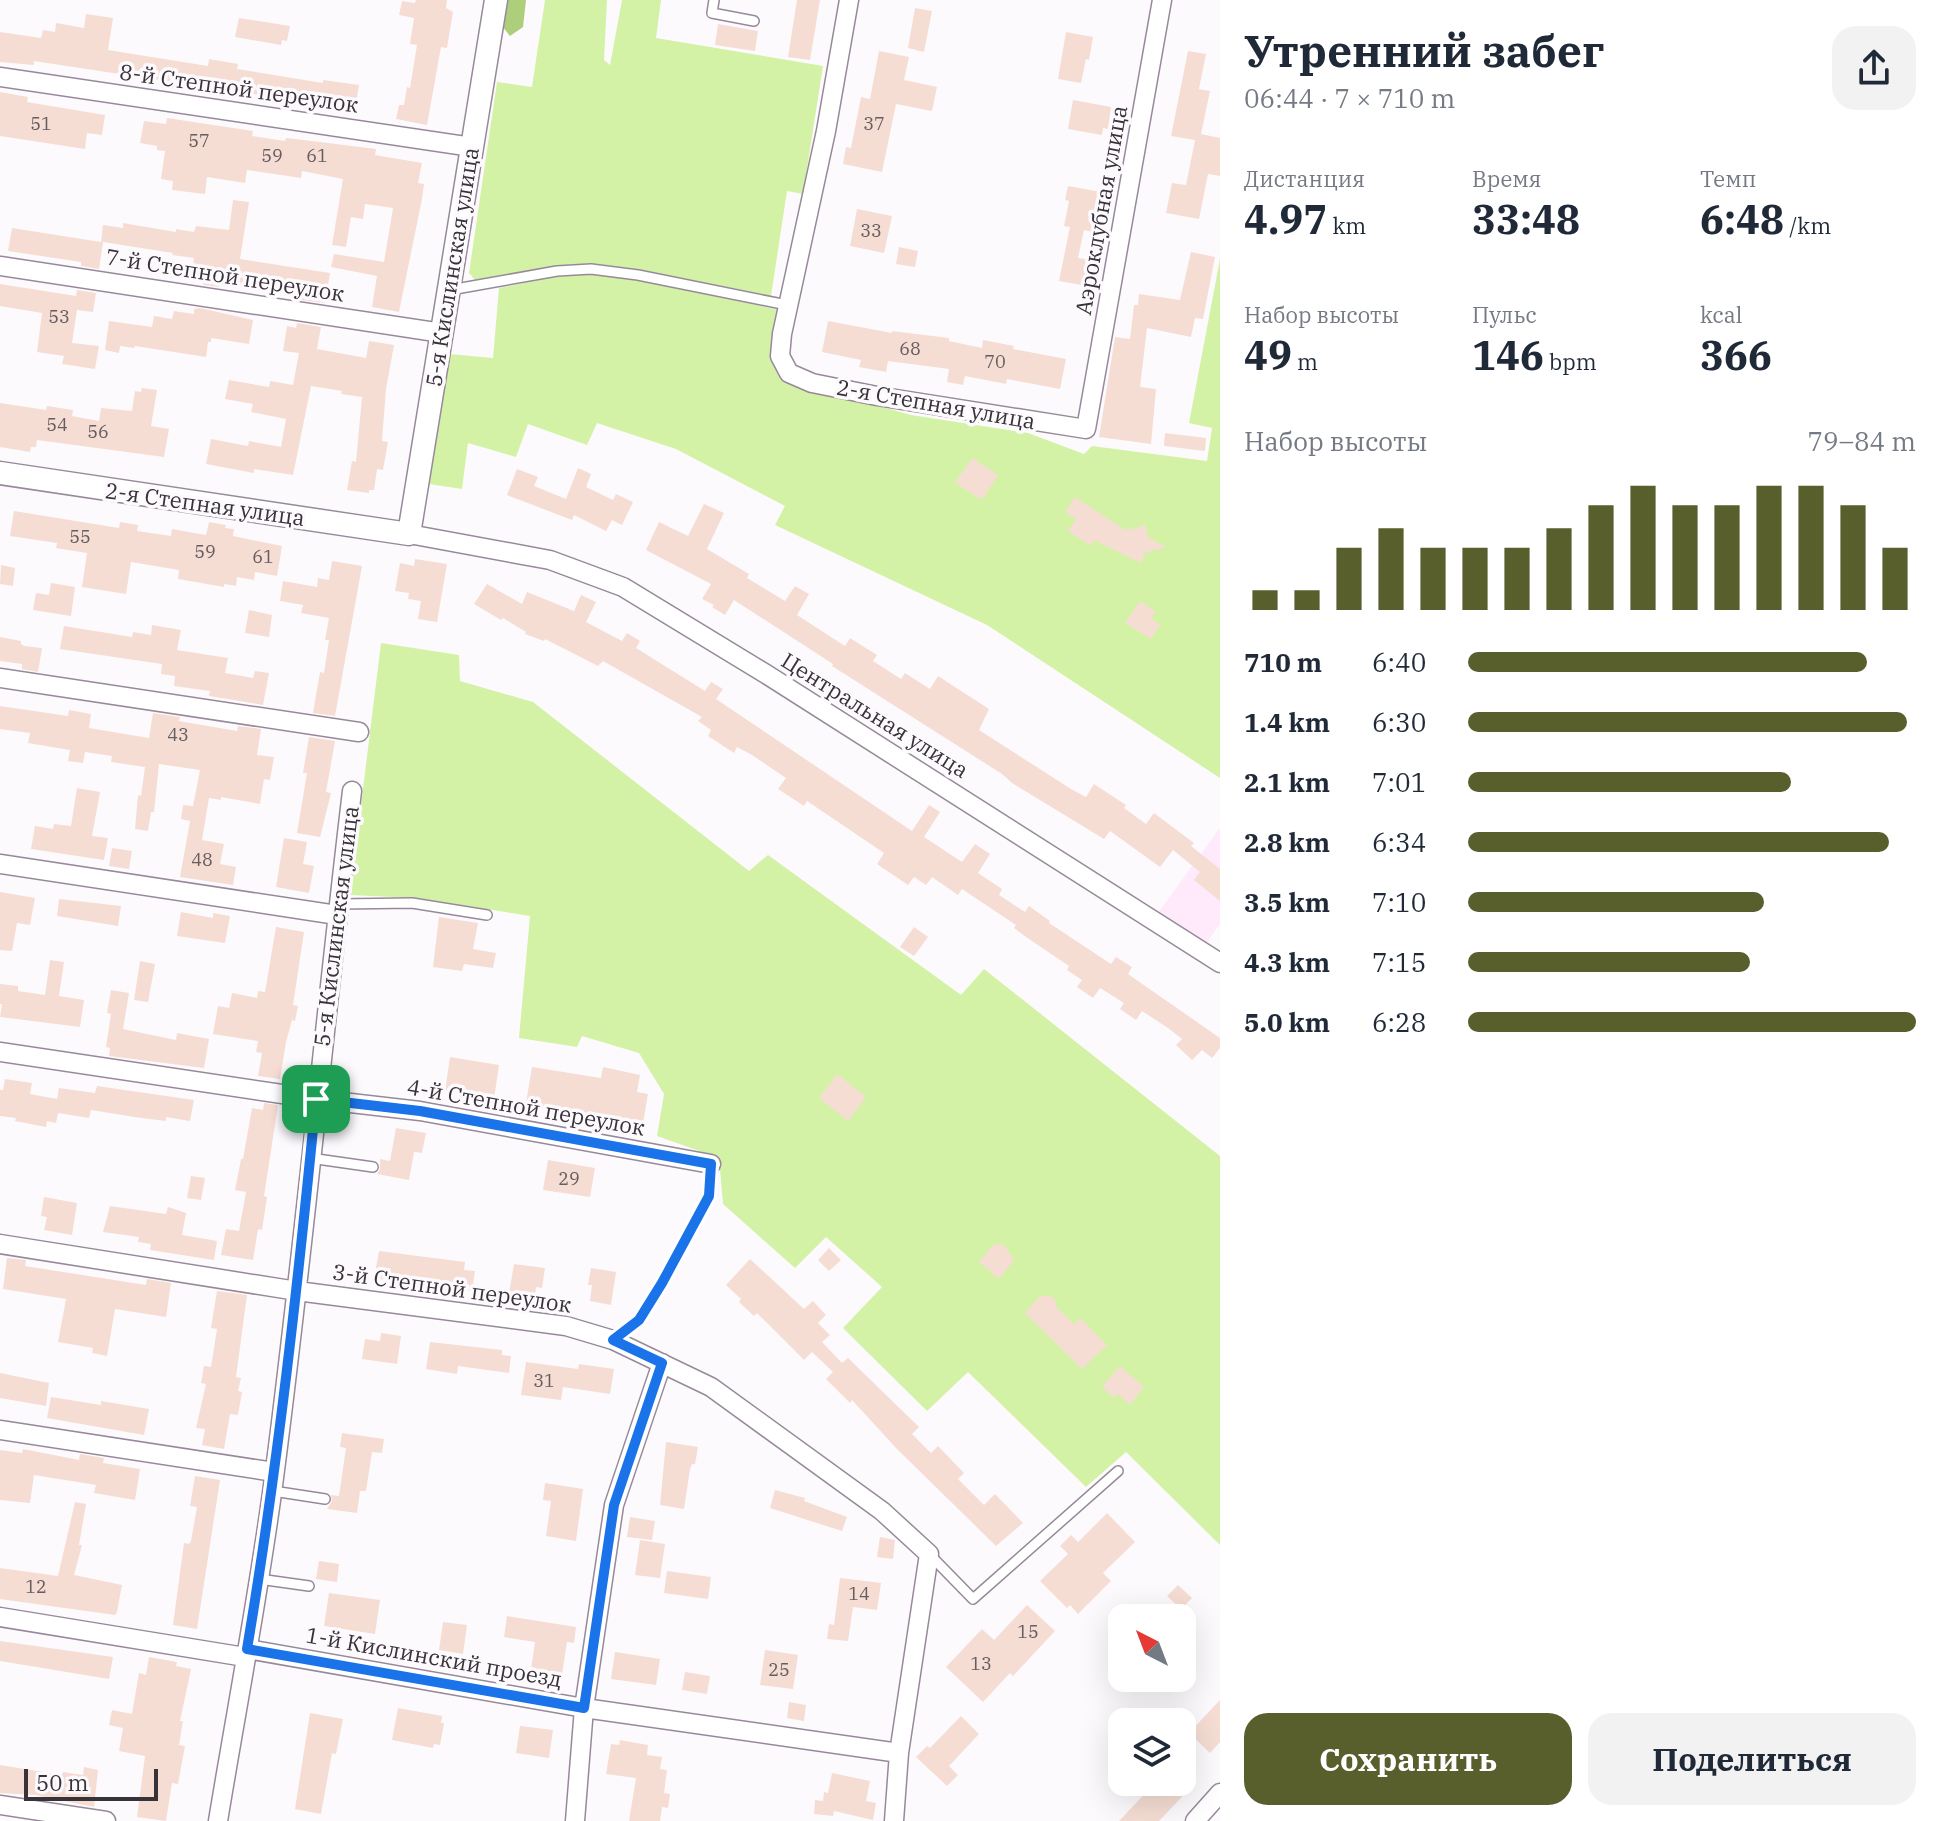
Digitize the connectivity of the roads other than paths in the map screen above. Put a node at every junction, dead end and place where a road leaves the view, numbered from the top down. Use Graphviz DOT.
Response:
graph roads {
  1 [pos="496,0"];
  2 [pos="714,0"];
  3 [pos="849,0"];
  4 [pos="1162,0"];
  5 [pos="754,21"];
  6 [pos="0,77"];
  7 [pos="472,147"];
  8 [pos="0,266"];
  9 [pos="450,290"];
  10 [pos="787,305"];
  11 [pos="442,333"];
  12 [pos="1086,429"];
  13 [pos="0,473"];
  14 [pos="409,534"];
  15 [pos="0,678"];
  16 [pos="359,732"];
  17 [pos="352,791"];
  18 [pos="0,864"];
  19 [pos="338,909"];
  20 [pos="487,915"];
  21 [pos="1220,963"];
  22 [pos="0,1052"];
  23 [pos="316,1099"];
  24 [pos="310,1158"];
  25 [pos="711,1164"];
  26 [pos="373,1167"];
  27 [pos="0,1244"];
  28 [pos="297,1291"];
  29 [pos="613,1340"];
  30 [pos="662,1363"];
  31 [pos="0,1430"];
  32 [pos="1118,1471"];
  33 [pos="274,1472"];
  34 [pos="272,1491"];
  35 [pos="325,1499"];
  36 [pos="929,1554"];
  37 [pos="259,1579"];
  38 [pos="309,1586"];
  39 [pos="0,1617"];
  40 [pos="246,1653"];
  41 [pos="584,1708"];
  42 [pos="899,1753"];
  43 [pos="1220,1793"];
  44 [pos="0,1805"];
  45 [pos="106,1821"];
  46 [pos="218,1821"];
  47 [pos="575,1821"];
  48 [pos="894,1821"];
  49 [pos="1195,1821"];
  1 -- 7 [label="street, 5-я Кислинская улица"];
  2 -- 5 [label="lane"];
  3 -- 10 [label="street"];
  4 -- 12 [label="street, Аэроклубная улица"];
  6 -- 7 [label="street, 8-й Степной переулок"];
  7 -- 9 [label="street, 5-я Кислинская улица"];
  8 -- 11 [label="street, 7-й Степной переулок"];
  9 -- 10 [label="lane"];
  9 -- 11 [label="street, 5-я Кислинская улица"];
  10 -- 12 [label="street, 2-я Степная улица"];
  11 -- 14 [label="street, 5-я Кислинская улица"];
  13 -- 14 [label="street, 2-я Степная улица"];
  14 -- 21 [label="street, Центральная улица"];
  15 -- 16 [label="street"];
  17 -- 19 [label="street, 5-я Кислинская улица"];
  18 -- 19 [label="street"];
  19 -- 20 [label="lane"];
  19 -- 23 [label="street, 5-я Кислинская улица"];
  22 -- 23 [label="street, 4-й Степной переулок"];
  23 -- 24 [label="street, 5-я Кислинская улица"];
  23 -- 25 [label="street, 4-й Степной переулок"];
  24 -- 26 [label="lane"];
  24 -- 28 [label="street, 5-я Кислинская улица"];
  25 -- 29 [label="lane"];
  27 -- 28 [label="street, 3-й Степной переулок"];
  28 -- 29 [label="street, 3-й Степной переулок"];
  28 -- 33 [label="street, 5-я Кислинская улица"];
  29 -- 30 [label="street, 3-й Степной переулок"];
  30 -- 36 [label="street, 3-й Степной переулок"];
  30 -- 41 [label="street"];
  31 -- 33 [label="street"];
  32 -- 36 [label="lane"];
  33 -- 34 [label="street, 5-я Кислинская улица"];
  34 -- 35 [label="lane"];
  34 -- 37 [label="street, 5-я Кислинская улица"];
  36 -- 42 [label="street"];
  37 -- 38 [label="lane"];
  37 -- 40 [label="street, 5-я Кислинская улица"];
  39 -- 40 [label="street, 1-й Кислинский проезд"];
  40 -- 41 [label="street, 1-й Кислинский проезд"];
  40 -- 46 [label="street, 5-я Кислинская улица"];
  41 -- 42 [label="street, 1-й Кислинский проезд"];
  41 -- 47 [label="street"];
  42 -- 48 [label="street"];
  43 -- 49 [label="street"];
  44 -- 45 [label="street"];
}
